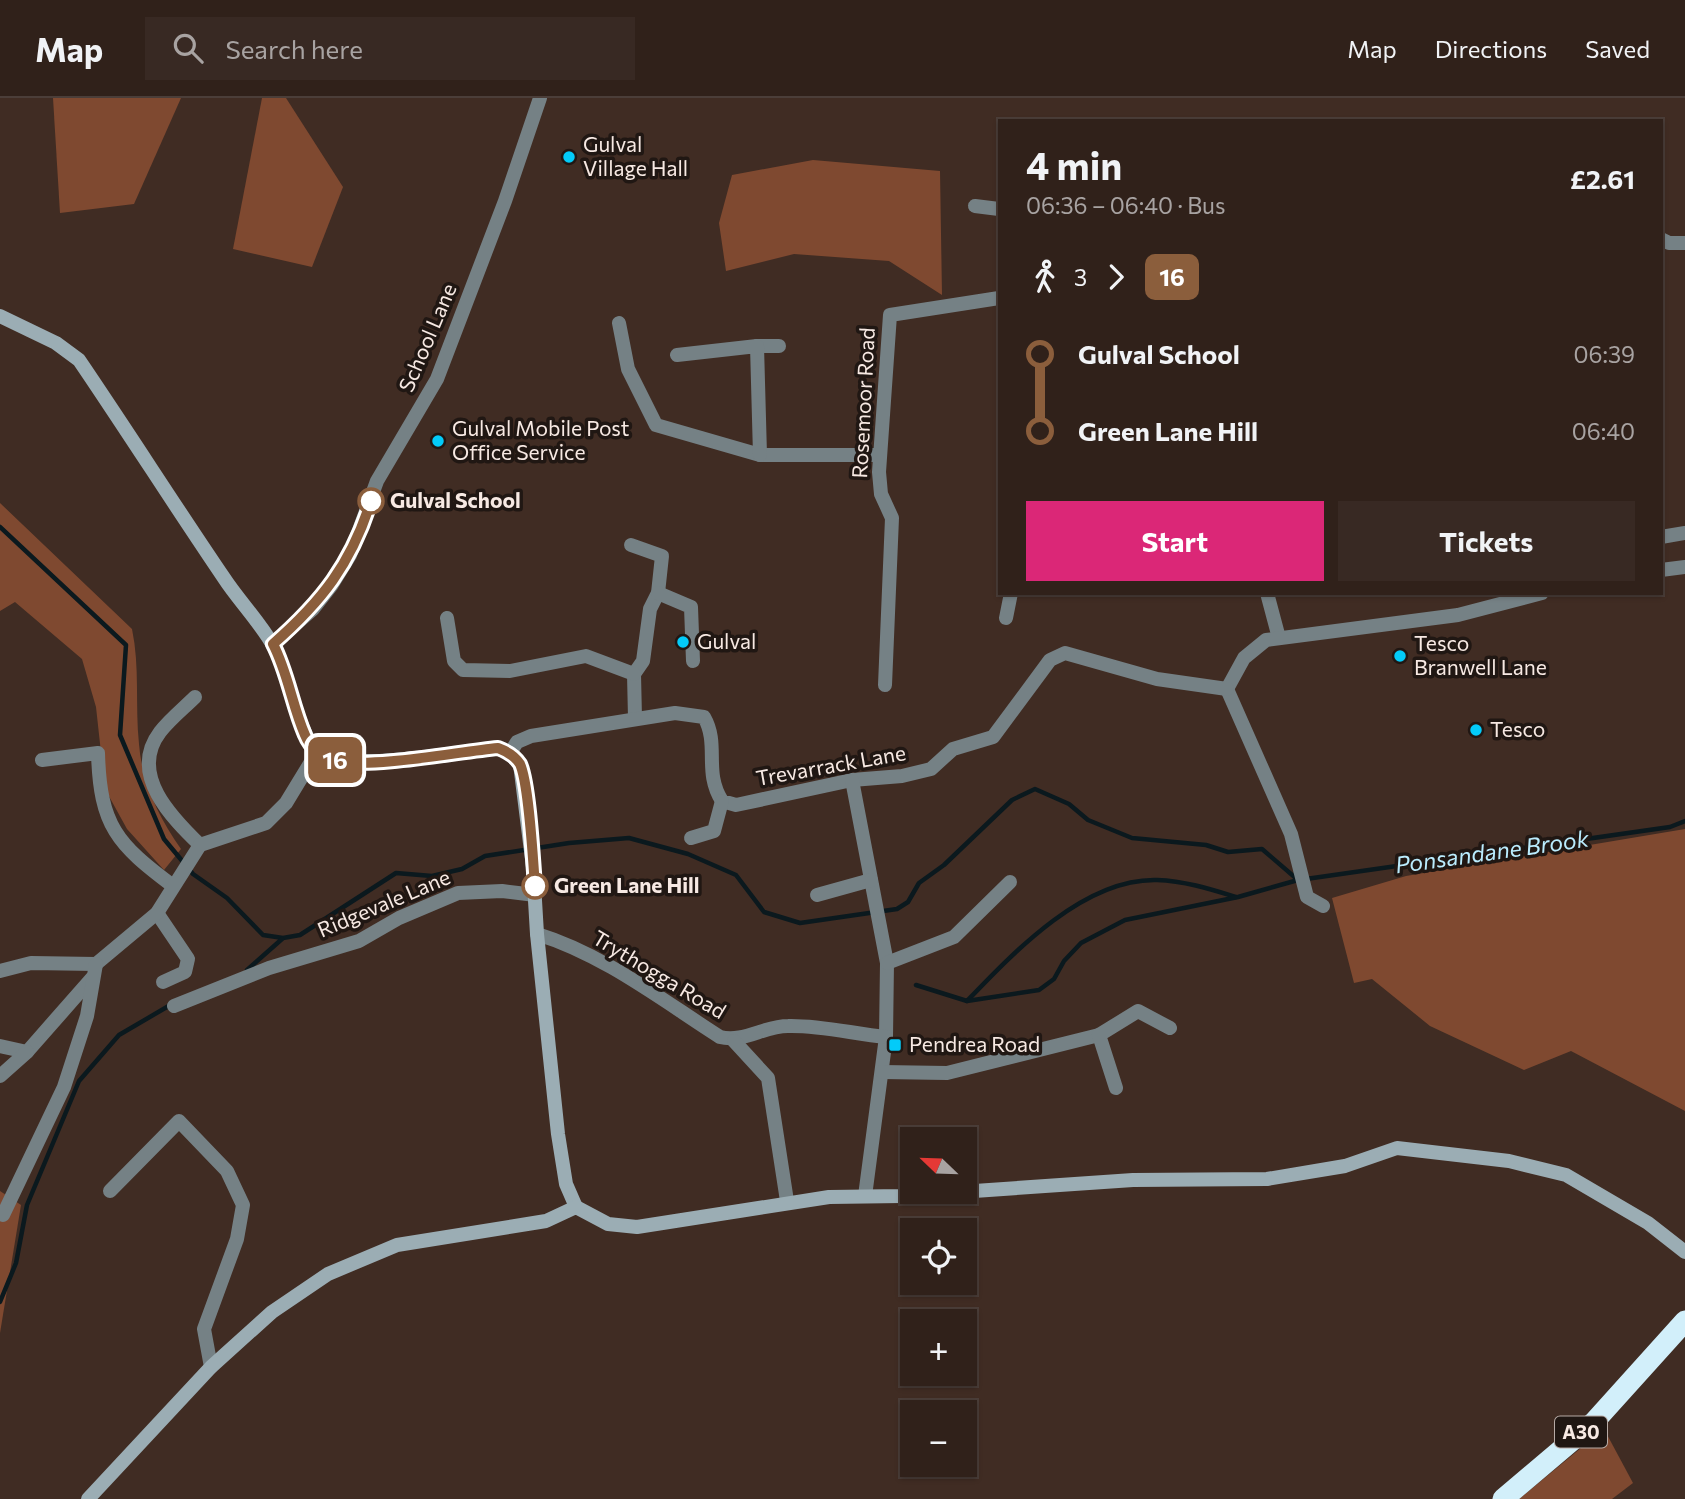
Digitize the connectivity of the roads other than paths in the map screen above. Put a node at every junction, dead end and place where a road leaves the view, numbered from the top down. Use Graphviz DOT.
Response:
graph roads {
  1 [pos="540,98"];
  2 [pos="975,206"];
  3 [pos="998,209"];
  4 [pos="1663,240"];
  5 [pos="1685,243"];
  6 [pos="998,298"];
  7 [pos="0,316"];
  8 [pos="619,323"];
  9 [pos="757,346"];
  10 [pos="779,346"];
  11 [pos="677,355"];
  12 [pos="760,455"];
  13 [pos="880,455"];
  14 [pos="1685,533"];
  15 [pos="1663,537"];
  16 [pos="631,545"];
  17 [pos="1685,567"];
  18 [pos="1663,570"];
  19 [pos="658,593"];
  20 [pos="1010,595"];
  21 [pos="1268,595"];
  22 [pos="1534,595"];
  23 [pos="447,618"];
  24 [pos="1006,618"];
  25 [pos="1279,638"];
  26 [pos="273,644"];
  27 [pos="693,661"];
  28 [pos="634,674"];
  29 [pos="885,685"];
  30 [pos="1227,689"];
  31 [pos="195,697"];
  32 [pos="635,718"];
  33 [pos="317,752"];
  34 [pos="510,753"];
  35 [pos="42,760"];
  36 [pos="852,780"];
  37 [pos="722,801"];
  38 [pos="691,838"];
  39 [pos="198,848"];
  40 [pos="177,879"];
  41 [pos="871,880"];
  42 [pos="1010,882"];
  43 [pos="535,895"];
  44 [pos="817,895"];
  45 [pos="1323,906"];
  46 [pos="157,914"];
  47 [pos="537,934"];
  48 [pos="887,964"];
  49 [pos="0,971"];
  50 [pos="94,971"];
  51 [pos="163,982"];
  52 [pos="174,1006"];
  53 [pos="1170,1028"];
  54 [pos="1099,1035"];
  55 [pos="886,1037"];
  56 [pos="734,1041"];
  57 [pos="0,1046"];
  58 [pos="27,1052"];
  59 [pos="882,1072"];
  60 [pos="0,1076"];
  61 [pos="1116,1088"];
  62 [pos="110,1191"];
  63 [pos="865,1196"];
  64 [pos="787,1201"];
  65 [pos="576,1208"];
  66 [pos="4,1215"];
  67 [pos="1685,1252"];
  68 [pos="1685,1321"];
  69 [pos="211,1367"];
  70 [pos="88,1499"];
  71 [pos="1503,1499"];
  1 -- 26 [label="street, School Lane"];
  2 -- 3 [label="street"];
  4 -- 5 [label="street"];
  6 -- 13 [label="street, Rosemoor Road"];
  7 -- 26 [label="main road"];
  8 -- 12 [label="street"];
  9 -- 10 [label="street"];
  9 -- 11 [label="street"];
  9 -- 12 [label="street"];
  12 -- 13 [label="street"];
  13 -- 29 [label="street, Rosemoor Road"];
  14 -- 15 [label="street"];
  16 -- 19 [label="street"];
  17 -- 18 [label="street"];
  19 -- 27 [label="street"];
  19 -- 28 [label="street"];
  20 -- 24 [label="street"];
  21 -- 25 [label="street"];
  22 -- 25 [label="street"];
  23 -- 28 [label="street"];
  25 -- 30 [label="street"];
  26 -- 33 [label="main road"];
  28 -- 32 [label="street"];
  30 -- 36 [label="street, Trevarrack Lane"];
  30 -- 45 [label="street"];
  31 -- 39 [label="street"];
  32 -- 34 [label="street"];
  32 -- 37 [label="street"];
  33 -- 34 [label="main road"];
  33 -- 39 [label="street"];
  34 -- 43 [label="main road"];
  35 -- 40 [label="street"];
  36 -- 37 [label="street, Trevarrack Lane"];
  36 -- 41 [label="street"];
  37 -- 38 [label="street"];
  39 -- 40 [label="street"];
  40 -- 46 [label="street"];
  41 -- 44 [label="street"];
  41 -- 48 [label="street"];
  42 -- 48 [label="street"];
  43 -- 47 [label="main road"];
  43 -- 52 [label="street, Ridgevale Lane"];
  46 -- 50 [label="street"];
  46 -- 51 [label="street"];
  47 -- 56 [label="street, Trythogga Road"];
  47 -- 65 [label="main road"];
  48 -- 55 [label="street"];
  49 -- 50 [label="street"];
  50 -- 58 [label="street"];
  50 -- 66 [label="street"];
  53 -- 54 [label="street"];
  54 -- 59 [label="street"];
  54 -- 61 [label="street"];
  55 -- 56 [label="street, Trythogga Road"];
  55 -- 59 [label="street"];
  56 -- 64 [label="street"];
  57 -- 58 [label="street"];
  58 -- 60 [label="street"];
  59 -- 63 [label="street"];
  62 -- 69 [label="street"];
  63 -- 64 [label="main road"];
  63 -- 67 [label="main road"];
  64 -- 65 [label="main road"];
  65 -- 69 [label="main road"];
  68 -- 71 [label="highway, A30"];
  69 -- 70 [label="main road"];
}
